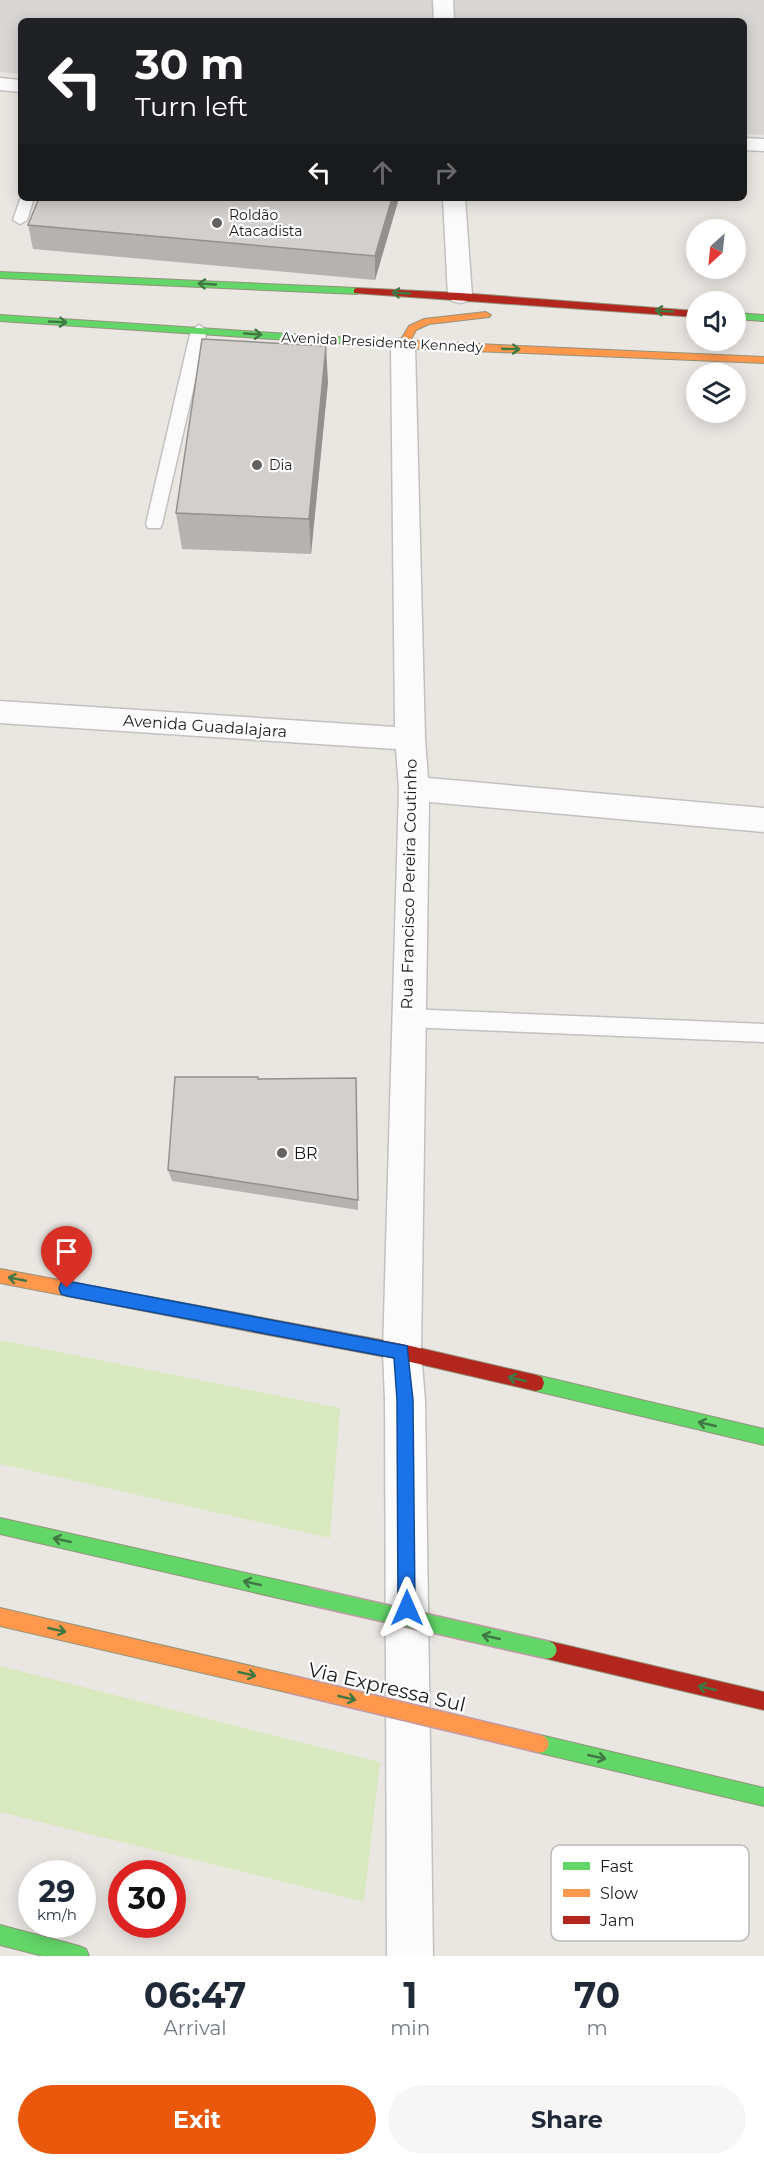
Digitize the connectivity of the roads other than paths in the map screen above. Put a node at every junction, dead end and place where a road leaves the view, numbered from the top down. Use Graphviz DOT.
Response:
graph roads {
  1 [pos="443,0"];
  2 [pos="444,18"];
  3 [pos="0,84"];
  4 [pos="18,86"];
  5 [pos="747,144"];
  6 [pos="764,145"];
  7 [pos="26,201"];
  8 [pos="454,201"];
  9 [pos="20,220"];
  10 [pos="0,275"];
  11 [pos="460,296"];
  12 [pos="631,309"];
  13 [pos="686,313"];
  14 [pos="500,315"];
  15 [pos="552,317"];
  16 [pos="746,317"];
  17 [pos="0,318"];
  18 [pos="764,318"];
  19 [pos="199,330"];
  20 [pos="403,345"];
  21 [pos="764,360"];
  22 [pos="154,524"];
  23 [pos="0,712"];
  24 [pos="410,739"];
  25 [pos="414,789"];
  26 [pos="764,819"];
  27 [pos="407,1018"];
  28 [pos="764,1033"];
  29 [pos="0,1276"];
  30 [pos="402,1352"];
  31 [pos="764,1437"];
  32 [pos="0,1526"];
  33 [pos="0,1617"];
  34 [pos="764,1701"];
  35 [pos="764,1797"];
  36 [pos="0,1935"];
  37 [pos="79,1956"];
  38 [pos="410,1956"];
  1 -- 2 [label="street"];
  3 -- 4 [label="street"];
  5 -- 6 [label="street"];
  7 -- 9 [label="lane"];
  8 -- 11 [label="street"];
  11 -- 10 [label="main road, one-way"];
  11 -- 12 [label="main road"];
  13 -- 12 [label="main road, one-way"];
  12 -- 15 [label="main road"];
  14 -- 20 [label="main road"];
  16 -- 18 [label="main road"];
  17 -- 19 [label="main road, Avenida Presidente Kennedy, one-way"];
  19 -- 20 [label="main road, Avenida Presidente Kennedy, one-way"];
  19 -- 22 [label="lane"];
  20 -- 21 [label="main road, Avenida Presidente Kennedy, one-way"];
  20 -- 24 [label="street, Rua Francisco Pereira Coutinho"];
  23 -- 24 [label="street, Avenida Guadalajara"];
  24 -- 25 [label="street, Rua Francisco Pereira Coutinho"];
  25 -- 26 [label="street"];
  25 -- 27 [label="street, Rua Francisco Pereira Coutinho"];
  27 -- 28 [label="lane"];
  27 -- 30 [label="street, Rua Francisco Pereira Coutinho"];
  30 -- 29 [label="main road, one-way"];
  31 -- 30 [label="main road, one-way"];
  30 -- 38 [label="street, Rua Francisco Pereira Coutinho"];
  34 -- 32 [label="main road, one-way, bridge"];
  33 -- 35 [label="main road, Via Expressa Sul, one-way, bridge"];
  36 -- 37 [label="main road"];
}
